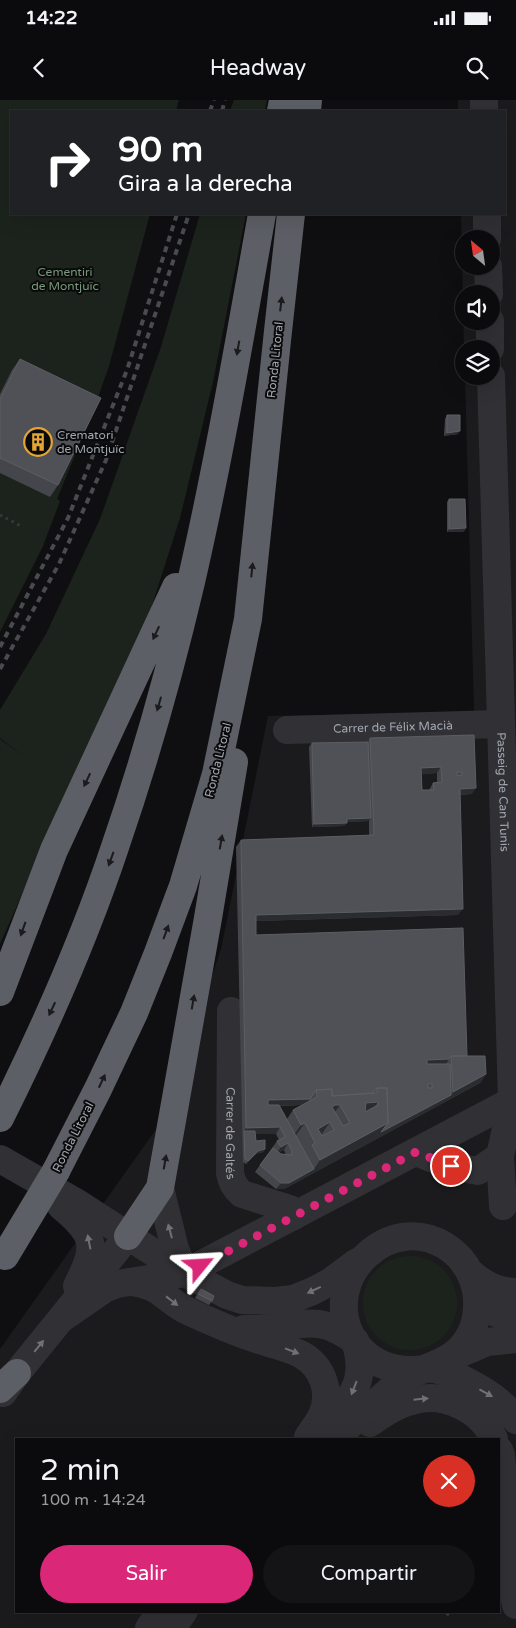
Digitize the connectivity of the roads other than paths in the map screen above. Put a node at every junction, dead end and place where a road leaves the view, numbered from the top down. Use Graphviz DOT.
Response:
graph roads {
  1 [pos="262,215"];
  2 [pos="291,215"];
  3 [pos="487,215"];
  4 [pos="487,230"];
  5 [pos="491,385"];
  6 [pos="204,524"];
  7 [pos="248,619"];
  8 [pos="500,724"];
  9 [pos="287,730"];
  10 [pos="0,992"];
  11 [pos="231,1011"];
  12 [pos="512,1101"];
  13 [pos="0,1118"];
  14 [pos="416,1152"];
  15 [pos="500,1156"];
  16 [pos="8,1164"];
  17 [pos="160,1188"];
  18 [pos="503,1206"];
  19 [pos="294,1216"];
  20 [pos="128,1236"];
  21 [pos="369,1253"];
  22 [pos="3,1260"];
  23 [pos="185,1273"];
  24 [pos="474,1281"];
  25 [pos="128,1282"];
  26 [pos="516,1292"];
  27 [pos="516,1318"];
  28 [pos="61,1319"];
  29 [pos="230,1330"];
  30 [pos="516,1339"];
  31 [pos="355,1342"];
  32 [pos="437,1364"];
  33 [pos="8,1381"];
  34 [pos="0,1397"];
  35 [pos="516,1420"];
  36 [pos="316,1438"];
  37 [pos="350,1438"];
  38 [pos="492,1438"];
  39 [pos="500,1480"];
  40 [pos="510,1597"];
  41 [pos="159,1613"];
  42 [pos="183,1613"];
  43 [pos="148,1628"];
  44 [pos="172,1628"];
  1 -- 6 [label="highway, one-way"];
  7 -- 2 [label="highway, Ronda Litoral, one-way"];
  3 -- 4 [label="street"];
  5 -- 8 [label="street, Passeig de Can Tunis"];
  6 -- 10 [label="highway, one-way"];
  6 -- 13 [label="highway, one-way"];
  17 -- 7 [label="highway, one-way"];
  22 -- 7 [label="highway, Ronda Litoral, one-way, bridge"];
  8 -- 9 [label="street, Carrer de Félix Macià"];
  8 -- 12 [label="street, Passeig de Can Tunis"];
  11 -- 19 [label="street, Carrer de Galtés"];
  12 -- 14 [label="street"];
  12 -- 15 [label="street, Passeig de Can Tunis"];
  14 -- 15 [label="street"];
  14 -- 19 [label="street"];
  15 -- 18 [label="street, Passeig de Can Tunis"];
  16 -- 20 [label="street"];
  28 -- 16 [label="street, one-way"];
  17 -- 20 [label="highway"];
  23 -- 17 [label="street, one-way"];
  19 -- 23 [label="street"];
  20 -- 23 [label="street"];
  20 -- 28 [label="street"];
  21 -- 23 [label="street, one-way"];
  21 -- 24 [label="street"];
  21 -- 31 [label="street"];
  23 -- 25 [label="street"];
  24 -- 26 [label="street"];
  24 -- 27 [label="street"];
  24 -- 32 [label="street"];
  25 -- 28 [label="street"];
  25 -- 29 [label="street, one-way"];
  33 -- 28 [label="street, one-way"];
  29 -- 31 [label="street"];
  29 -- 36 [label="street, one-way"];
  30 -- 32 [label="street"];
  31 -- 32 [label="street"];
  31 -- 36 [label="street, one-way"];
  32 -- 35 [label="street, one-way"];
  32 -- 36 [label="street"];
  33 -- 34 [label="street"];
  37 -- 38 [label="street, one-way"];
  39 -- 40 [label="street"];
  41 -- 43 [label="street"];
  42 -- 44 [label="street"];
}
